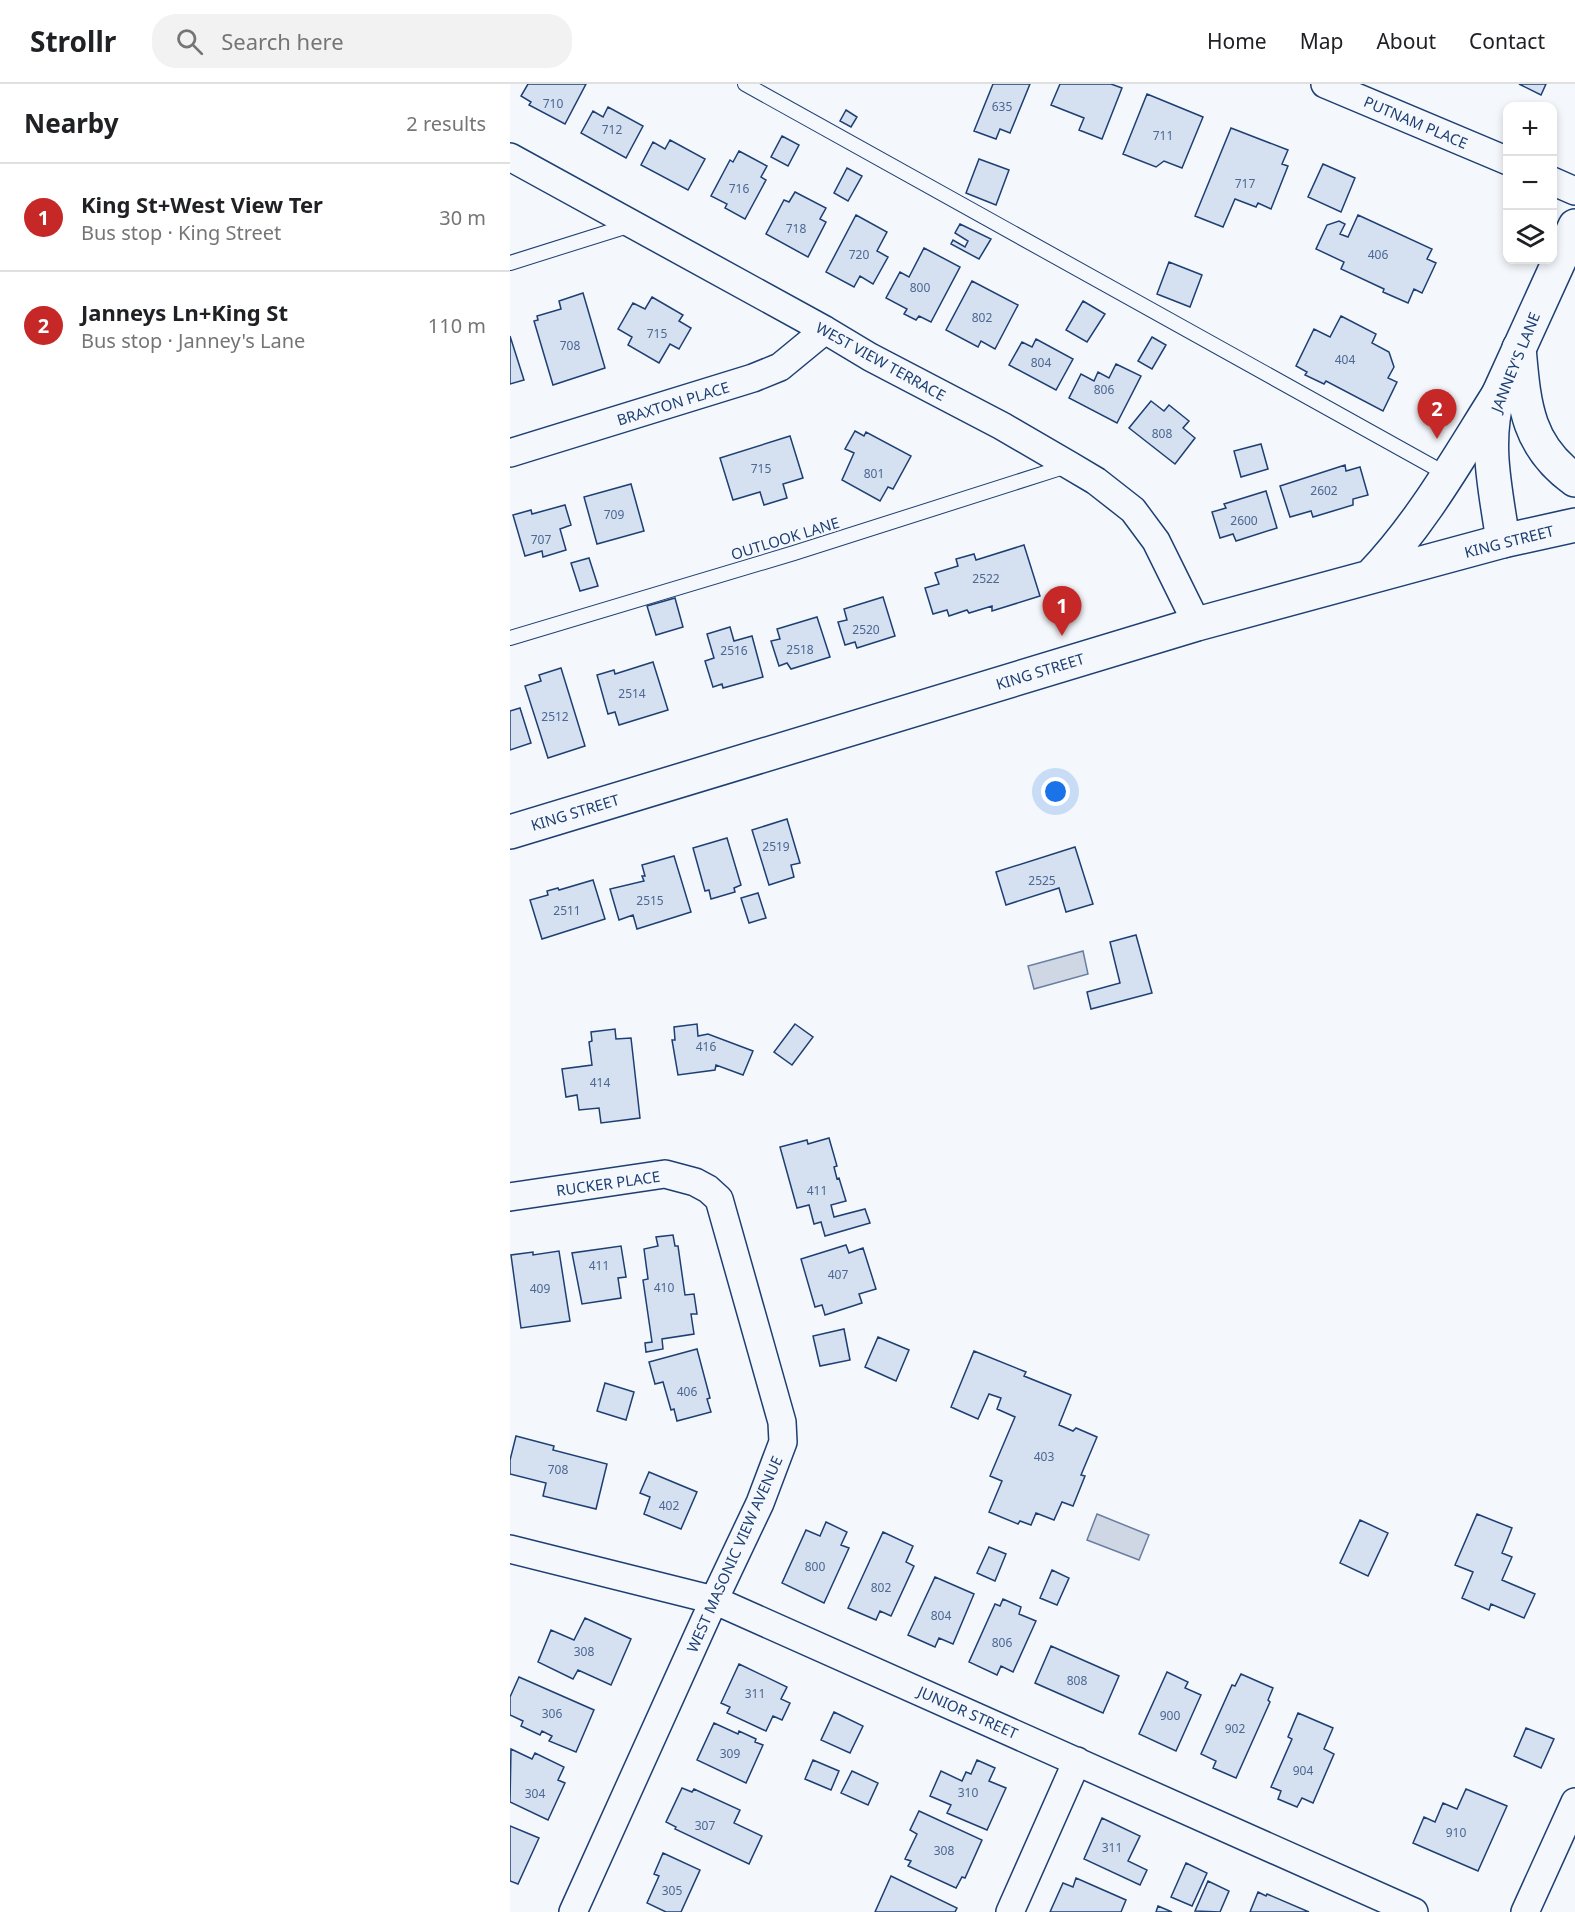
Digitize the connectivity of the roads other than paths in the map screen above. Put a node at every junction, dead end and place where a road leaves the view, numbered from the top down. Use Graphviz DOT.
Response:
graph roads {
  1 [pos="745,84"];
  2 [pos="1325,84"];
  3 [pos="510,157"];
  4 [pos="1503,159"];
  5 [pos="1557,183"];
  6 [pos="1575,191"];
  7 [pos="632,225"];
  8 [pos="1575,226"];
  9 [pos="510,263"];
  10 [pos="825,330"];
  11 [pos="1519,348"];
  12 [pos="1498,395"];
  13 [pos="510,453"];
  14 [pos="1070,465"];
  15 [pos="1448,475"];
  16 [pos="1575,480"];
  17 [pos="1575,525"];
  18 [pos="1503,541"];
  19 [pos="1370,576"];
  20 [pos="1197,624"];
  21 [pos="510,638"];
  22 [pos="510,832"];
  23 [pos="705,1187"];
  24 [pos="510,1197"];
  25 [pos="510,1549"];
  26 [pos="714,1600"];
  27 [pos="1077,1761"];
  28 [pos="1575,1802"];
  29 [pos="1383,1906"];
  30 [pos="573,1912"];
  31 [pos="1010,1912"];
  32 [pos="1414,1912"];
  33 [pos="1525,1912"];
  1 -- 15 [label="lane"];
  2 -- 4 [label="street, PUTNAM PLACE"];
  3 -- 7 [label="street, WEST VIEW TERRACE"];
  5 -- 6 [label="street"];
  7 -- 9 [label="lane"];
  7 -- 10 [label="street, WEST VIEW TERRACE"];
  8 -- 11 [label="main road, JANNEY'S LANE"];
  10 -- 13 [label="street, BRAXTON PLACE"];
  10 -- 14 [label="street, WEST VIEW TERRACE"];
  11 -- 12 [label="main road, JANNEY'S LANE"];
  11 -- 16 [label="main road"];
  12 -- 15 [label="main road"];
  12 -- 18 [label="main road, JANNEY'S LANE"];
  14 -- 20 [label="street, WEST VIEW TERRACE"];
  14 -- 21 [label="lane, OUTLOOK LANE"];
  15 -- 19 [label="main road"];
  17 -- 18 [label="main road, KING STREET"];
  18 -- 19 [label="main road, KING STREET"];
  19 -- 20 [label="main road, KING STREET"];
  20 -- 22 [label="main road, KING STREET"];
  23 -- 24 [label="street, RUCKER PLACE"];
  23 -- 26 [label="street, WEST MASONIC VIEW AVENUE"];
  25 -- 26 [label="street, JUNIOR STREET"];
  26 -- 27 [label="street, JUNIOR STREET"];
  26 -- 30 [label="street, WEST MASONIC VIEW AVENUE"];
  27 -- 29 [label="street, JUNIOR STREET"];
  27 -- 31 [label="street"];
  28 -- 33 [label="street"];
  29 -- 32 [label="street, JUNIOR STREET"];
}
